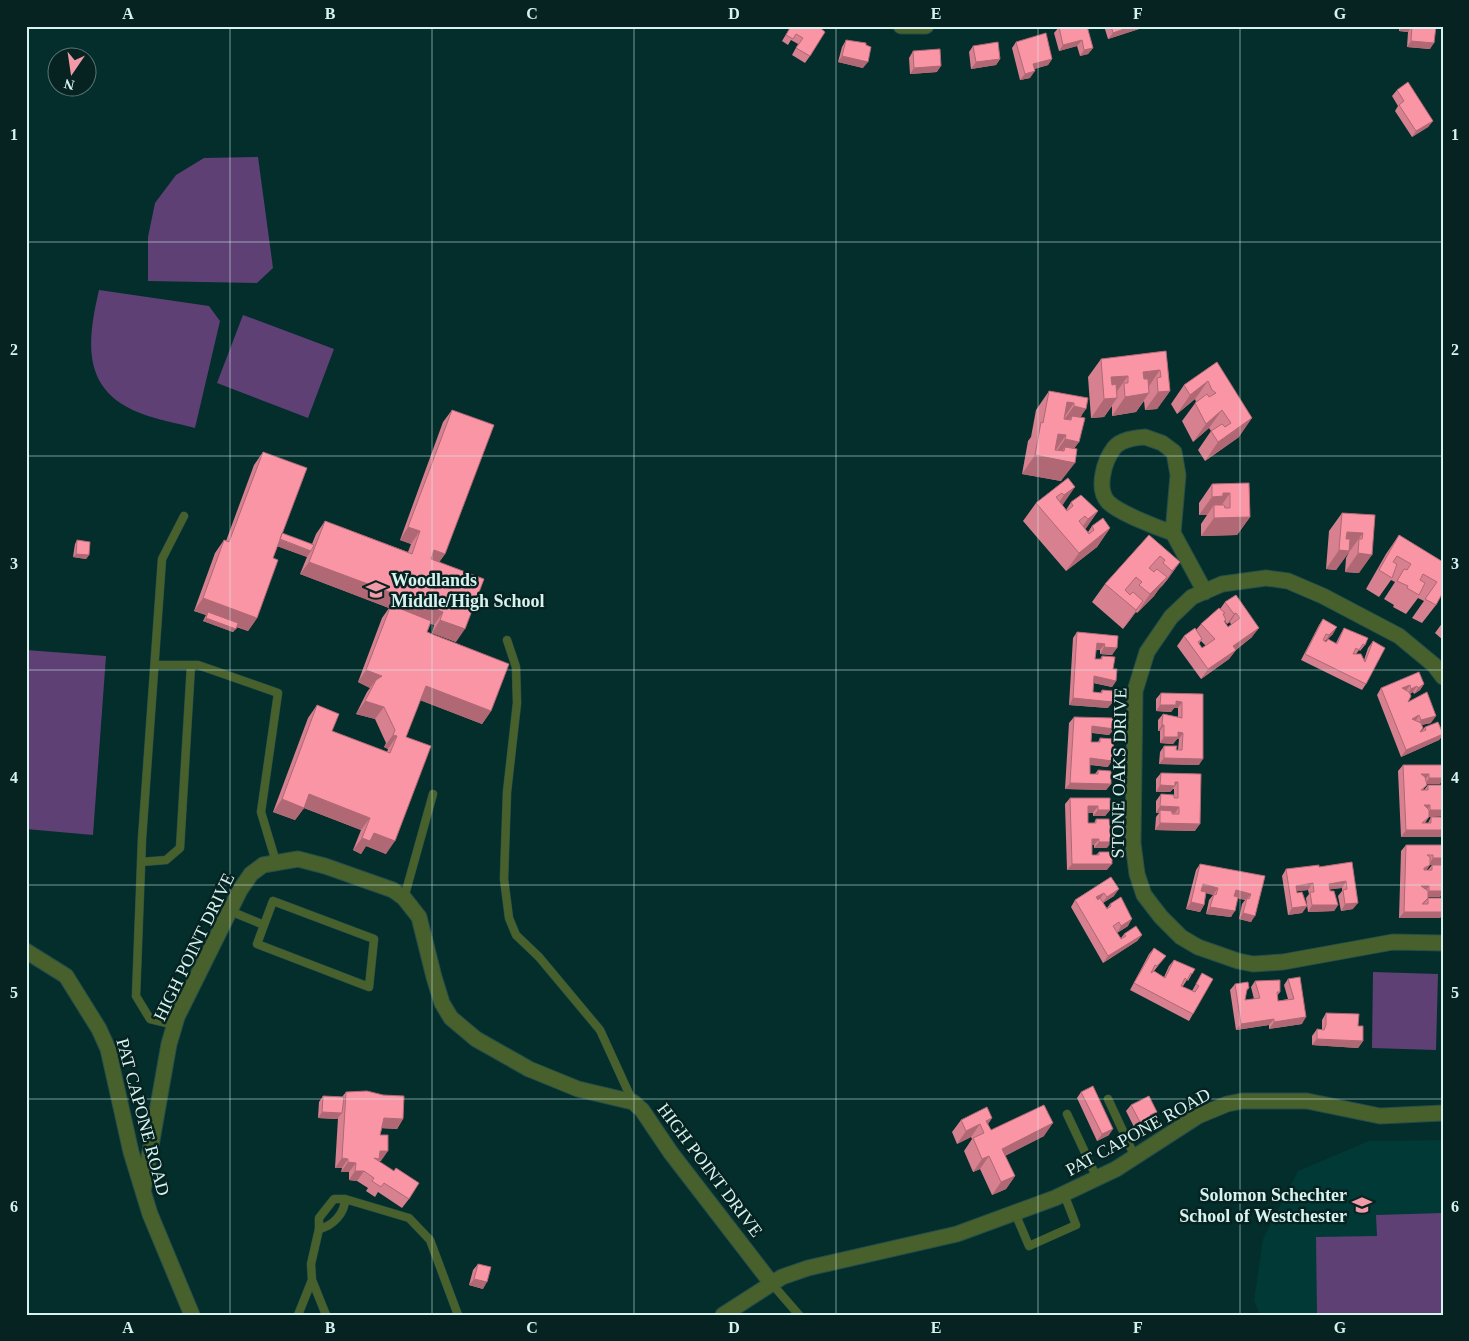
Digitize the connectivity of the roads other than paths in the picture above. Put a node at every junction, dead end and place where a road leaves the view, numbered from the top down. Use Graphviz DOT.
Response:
graph roads {
  1 [pos="901,26"];
  2 [pos="926,26"];
  3 [pos="184,516"];
  4 [pos="1173,533"];
  5 [pos="1205,592"];
  6 [pos="507,640"];
  7 [pos="154,665"];
  8 [pos="191,665"];
  9 [pos="1443,677"];
  10 [pos="433,794"];
  11 [pos="141,862"];
  12 [pos="276,862"];
  13 [pos="404,898"];
  14 [pos="230,911"];
  15 [pos="264,925"];
  16 [pos="1443,943"];
  17 [pos="26,951"];
  18 [pos="174,1025"];
  19 [pos="1108,1099"];
  20 [pos="633,1102"];
  21 [pos="1443,1113"];
  22 [pos="1068,1114"];
  23 [pos="1135,1157"];
  24 [pos="1097,1178"];
  25 [pos="143,1191"];
  26 [pos="1064,1194"];
  27 [pos="345,1199"];
  28 [pos="1015,1213"];
  29 [pos="319,1229"];
  30 [pos="312,1280"];
  31 [pos="772,1284"];
  32 [pos="192,1315"];
  33 [pos="298,1315"];
  34 [pos="326,1315"];
  35 [pos="458,1315"];
  36 [pos="723,1315"];
  37 [pos="799,1315"];
  1 -- 2 [label="street"];
  3 -- 7 [label="lane"];
  4 -- 4 [label="street"];
  4 -- 5 [label="street"];
  5 -- 9 [label="street, STONE OAKS DRIVE"];
  5 -- 16 [label="street, STONE OAKS DRIVE"];
  6 -- 20 [label="lane"];
  7 -- 8 [label="lane"];
  7 -- 11 [label="lane"];
  8 -- 11 [label="lane"];
  8 -- 12 [label="lane"];
  10 -- 13 [label="lane"];
  11 -- 18 [label="lane"];
  12 -- 13 [label="street, HIGH POINT DRIVE"];
  12 -- 14 [label="street, HIGH POINT DRIVE"];
  13 -- 20 [label="street, HIGH POINT DRIVE"];
  14 -- 15 [label="lane"];
  14 -- 18 [label="street, HIGH POINT DRIVE"];
  15 -- 15 [label="lane"];
  17 -- 25 [label="street, PAT CAPONE ROAD"];
  18 -- 25 [label="street, HIGH POINT DRIVE"];
  19 -- 23 [label="lane"];
  20 -- 31 [label="street, HIGH POINT DRIVE"];
  21 -- 23 [label="street, PAT CAPONE ROAD"];
  22 -- 24 [label="lane"];
  23 -- 24 [label="street, PAT CAPONE ROAD"];
  24 -- 26 [label="street, PAT CAPONE ROAD"];
  25 -- 32 [label="street, PAT CAPONE ROAD"];
  26 -- 28 [label="street, PAT CAPONE ROAD"];
  26 -- 28 [label="lane"];
  27 -- 29 [label="lane"];
  27 -- 29 [label="lane"];
  27 -- 35 [label="lane"];
  28 -- 31 [label="street, PAT CAPONE ROAD"];
  29 -- 30 [label="lane"];
  30 -- 33 [label="lane"];
  30 -- 34 [label="lane"];
  31 -- 36 [label="street, PAT CAPONE ROAD"];
  31 -- 37 [label="lane"];
}
